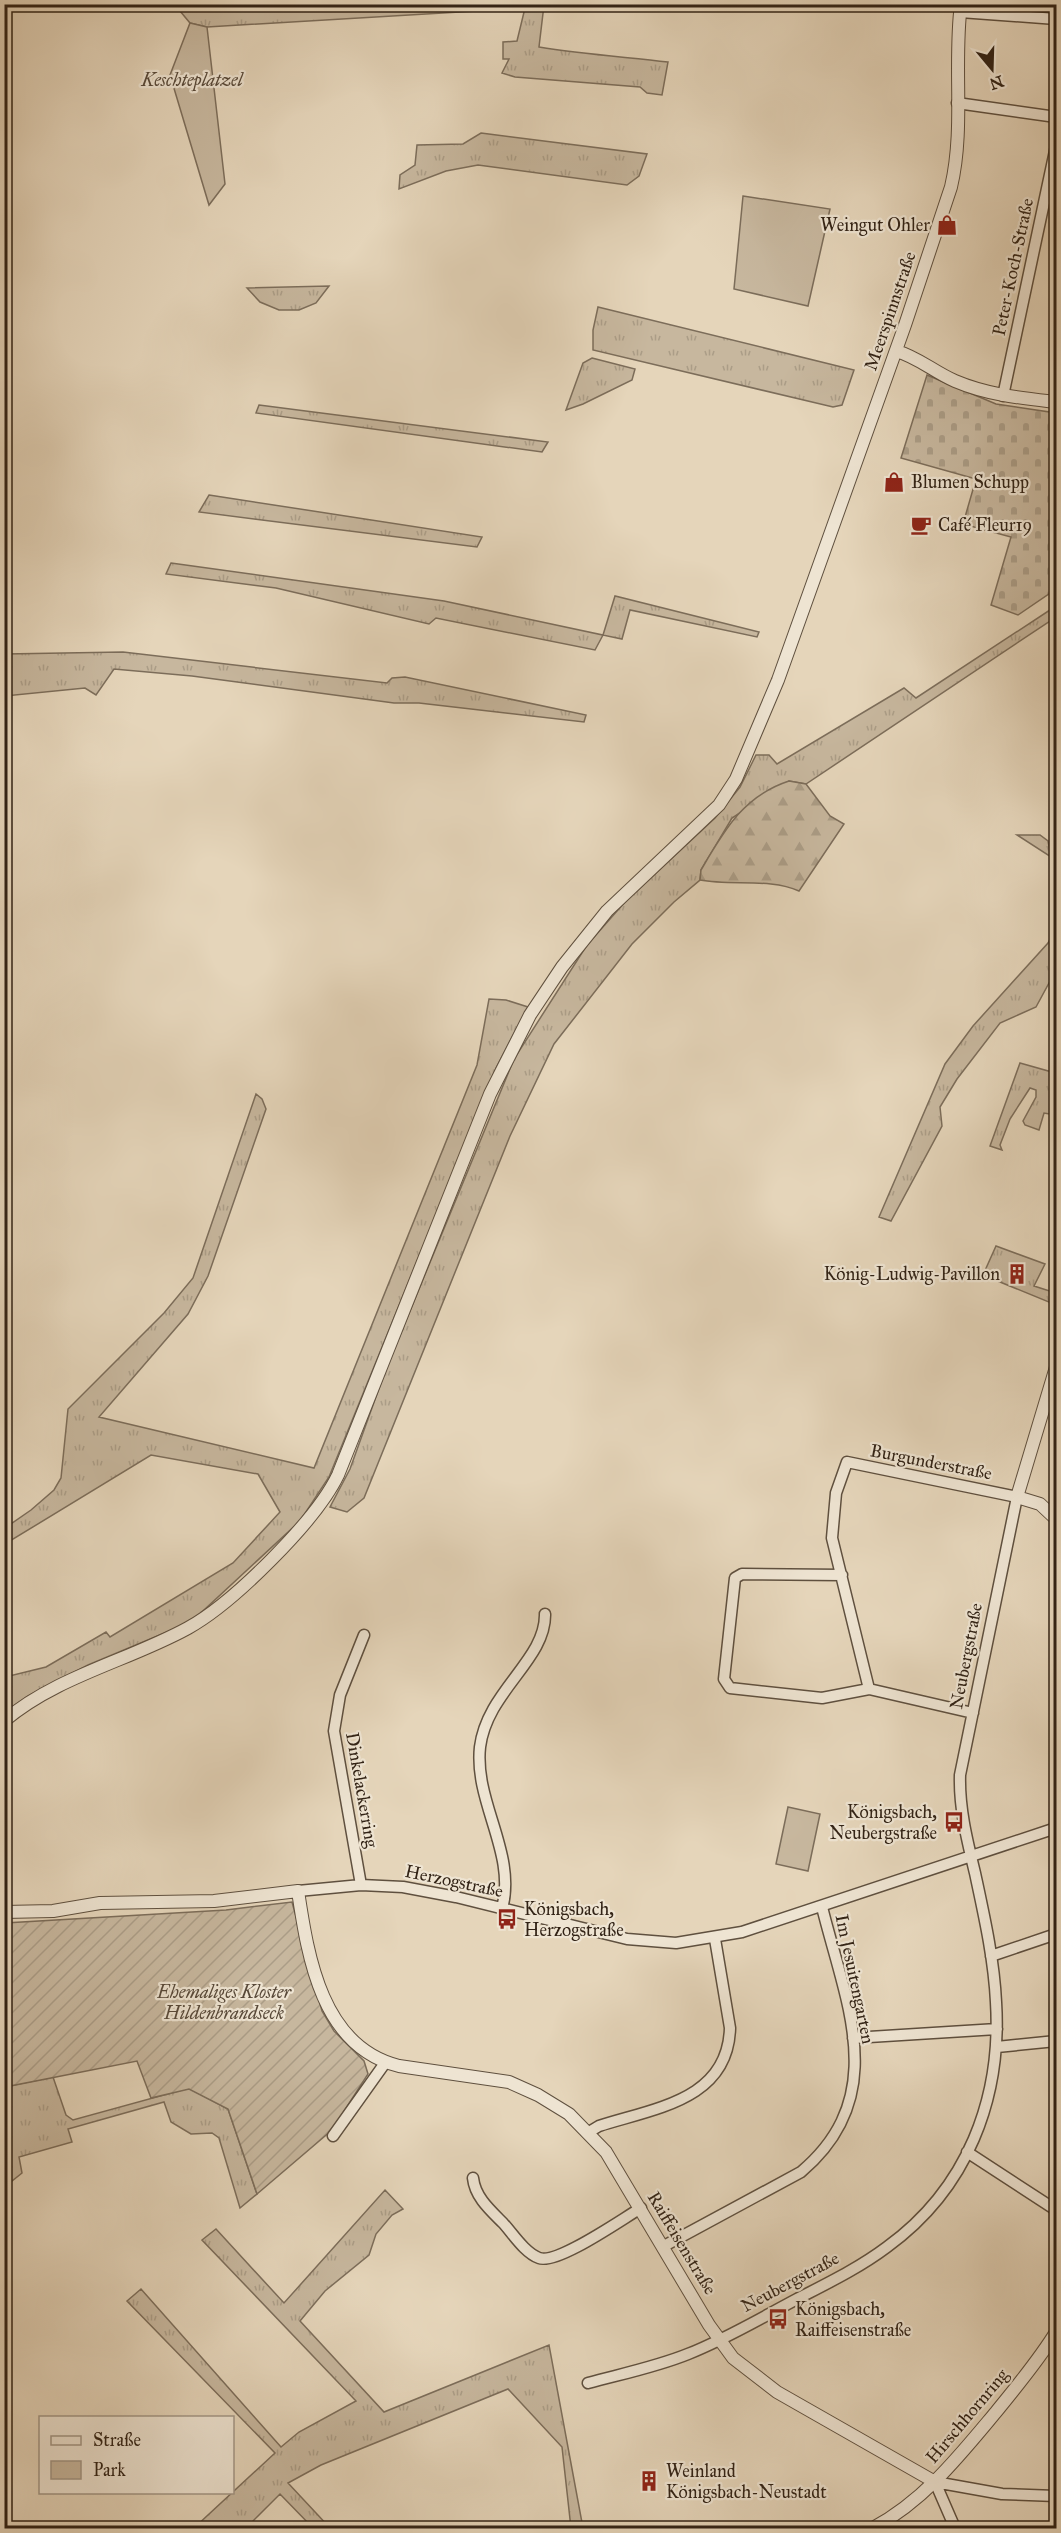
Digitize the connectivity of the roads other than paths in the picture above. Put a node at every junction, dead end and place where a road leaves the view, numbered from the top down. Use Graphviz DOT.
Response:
graph roads {
  1 [pos="961,8"];
  2 [pos="1056,19"];
  3 [pos="957,103"];
  4 [pos="1056,117"];
  5 [pos="1056,146"];
  6 [pos="896,351"];
  7 [pos="1003,396"];
  8 [pos="1056,402"];
  9 [pos="1056,1367"];
  10 [pos="1017,1497"];
  11 [pos="1056,1519"];
  12 [pos="842,1575"];
  13 [pos="546,1614"];
  14 [pos="364,1635"];
  15 [pos="870,1689"];
  16 [pos="973,1713"];
  17 [pos="4,1721"];
  18 [pos="1056,1828"];
  19 [pos="971,1858"];
  20 [pos="362,1885"];
  21 [pos="298,1890"];
  22 [pos="822,1907"];
  23 [pos="502,1909"];
  24 [pos="4,1912"];
  25 [pos="1056,1934"];
  26 [pos="715,1939"];
  27 [pos="991,1956"];
  28 [pos="997,2029"];
  29 [pos="853,2038"];
  30 [pos="1056,2041"];
  31 [pos="997,2047"];
  32 [pos="386,2063"];
  33 [pos="589,2132"];
  34 [pos="333,2136"];
  35 [pos="968,2152"];
  36 [pos="473,2178"];
  37 [pos="641,2208"];
  38 [pos="1056,2210"];
  39 [pos="664,2246"];
  40 [pos="1056,2332"];
  41 [pos="719,2340"];
  42 [pos="588,2383"];
  43 [pos="935,2482"];
  44 [pos="1056,2496"];
  45 [pos="873,2529"];
  46 [pos="956,2529"];
  1 -- 2 [label="street"];
  1 -- 3 [label="street, Meerspinnstraße"];
  3 -- 4 [label="street"];
  3 -- 6 [label="street, Meerspinnstraße"];
  5 -- 7 [label="street, Peter-Koch-Straße"];
  6 -- 7 [label="street"];
  6 -- 17 [label="street, Meerspinnstraße"];
  7 -- 8 [label="street"];
  9 -- 10 [label="street, Neubergstraße"];
  10 -- 11 [label="street"];
  10 -- 12 [label="street, Burgunderstraße"];
  10 -- 16 [label="street, Neubergstraße"];
  12 -- 15 [label="street, Burgunderstraße"];
  12 -- 15 [label="street"];
  13 -- 23 [label="street"];
  14 -- 20 [label="street, Dinkelackerring"];
  15 -- 16 [label="street"];
  16 -- 19 [label="street, Neubergstraße"];
  18 -- 19 [label="street, Herzogstraße"];
  19 -- 22 [label="street, Herzogstraße"];
  19 -- 27 [label="street, Neubergstraße"];
  20 -- 21 [label="street, Herzogstraße"];
  20 -- 23 [label="street, Herzogstraße"];
  21 -- 24 [label="street, Herzogstraße"];
  21 -- 32 [label="street"];
  22 -- 26 [label="street, Herzogstraße"];
  22 -- 29 [label="street, Im Jesuitengarten"];
  23 -- 26 [label="street, Herzogstraße"];
  25 -- 27 [label="street"];
  26 -- 33 [label="street"];
  27 -- 28 [label="street, Neubergstraße"];
  28 -- 29 [label="street"];
  28 -- 31 [label="street, Neubergstraße"];
  29 -- 39 [label="street, Im Jesuitengarten"];
  30 -- 31 [label="street"];
  31 -- 35 [label="street, Neubergstraße"];
  32 -- 33 [label="street, Raiffeisenstraße"];
  32 -- 34 [label="street"];
  33 -- 37 [label="street, Raiffeisenstraße"];
  35 -- 38 [label="street"];
  35 -- 41 [label="street, Neubergstraße"];
  36 -- 37 [label="street"];
  37 -- 39 [label="street, Raiffeisenstraße"];
  39 -- 41 [label="street, Raiffeisenstraße"];
  40 -- 43 [label="street, Hirschhornring"];
  41 -- 42 [label="street, Neubergstraße"];
  41 -- 43 [label="street, Raiffeisenstraße"];
  43 -- 44 [label="street, Hirschhornring"];
  43 -- 45 [label="street"];
  43 -- 46 [label="street"];
}
